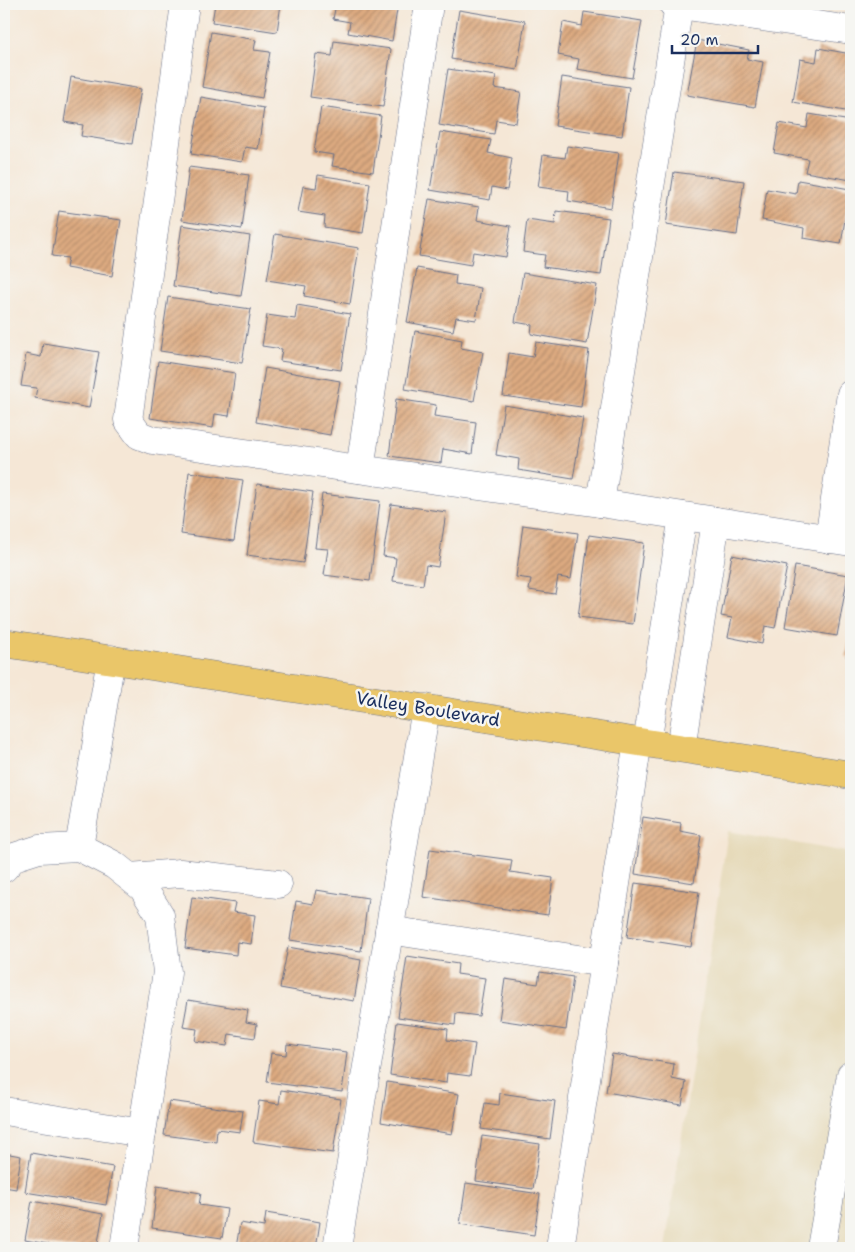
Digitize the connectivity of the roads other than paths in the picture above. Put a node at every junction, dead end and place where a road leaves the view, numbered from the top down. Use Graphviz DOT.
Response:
graph roads {
  1 [pos="185,4"];
  2 [pos="429,4"];
  3 [pos="676,4"];
  4 [pos="851,30"];
  5 [pos="851,394"];
  6 [pos="360,469"];
  7 [pos="600,503"];
  8 [pos="683,516"];
  9 [pos="716,521"];
  10 [pos="840,540"];
  11 [pos="4,643"];
  12 [pos="111,659"];
  13 [pos="426,708"];
  14 [pos="643,742"];
  15 [pos="681,748"];
  16 [pos="851,775"];
  17 [pos="4,842"];
  18 [pos="79,847"];
  19 [pos="39,848"];
  20 [pos="4,868"];
  21 [pos="130,877"];
  22 [pos="278,884"];
  23 [pos="389,930"];
  24 [pos="604,963"];
  25 [pos="851,1075"];
  26 [pos="4,1111"];
  27 [pos="142,1134"];
  28 [pos="124,1248"];
  29 [pos="337,1248"];
  30 [pos="560,1248"];
  31 [pos="821,1248"];
  1 -- 6 [label="lane"];
  2 -- 6 [label="lane"];
  3 -- 4 [label="lane"];
  3 -- 7 [label="lane"];
  5 -- 10 [label="lane"];
  6 -- 7 [label="lane"];
  7 -- 8 [label="lane"];
  8 -- 9 [label="lane"];
  8 -- 14 [label="lane"];
  9 -- 10 [label="lane"];
  9 -- 15 [label="lane"];
  11 -- 12 [label="main road, Valley Boulevard"];
  12 -- 13 [label="main road, Valley Boulevard"];
  12 -- 18 [label="lane"];
  13 -- 14 [label="main road, Valley Boulevard"];
  13 -- 23 [label="lane"];
  14 -- 15 [label="main road, Valley Boulevard"];
  14 -- 24 [label="lane"];
  15 -- 16 [label="main road, Valley Boulevard"];
  17 -- 19 [label="lane"];
  18 -- 19 [label="lane"];
  18 -- 21 [label="lane"];
  19 -- 20 [label="lane"];
  21 -- 22 [label="lane"];
  21 -- 27 [label="lane"];
  23 -- 24 [label="lane"];
  23 -- 29 [label="lane"];
  24 -- 30 [label="lane"];
  25 -- 31 [label="lane"];
  26 -- 27 [label="lane"];
  27 -- 28 [label="lane"];
}
